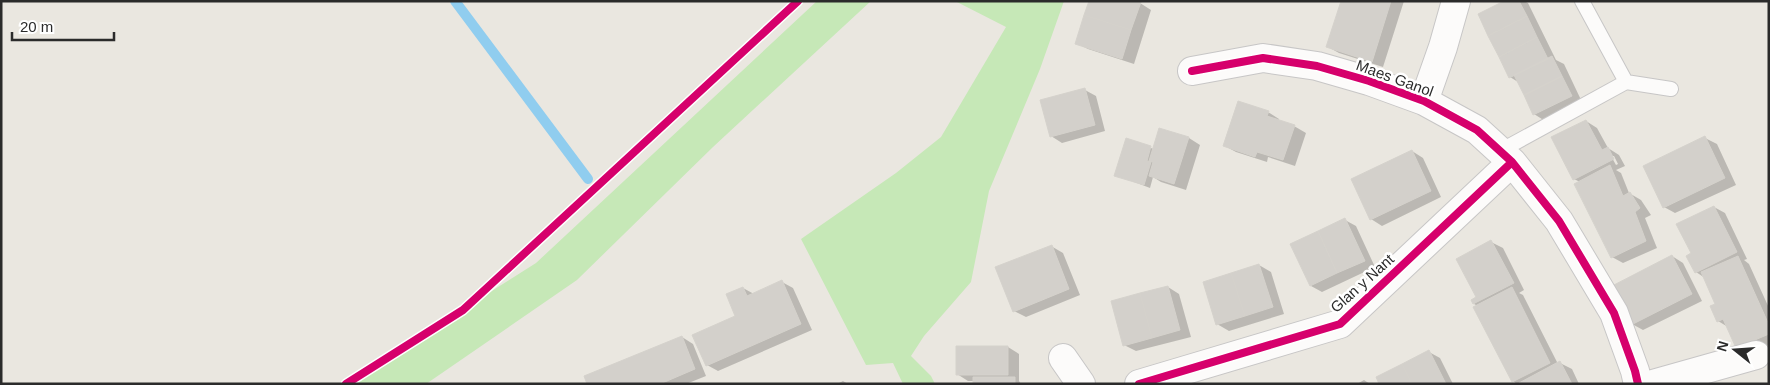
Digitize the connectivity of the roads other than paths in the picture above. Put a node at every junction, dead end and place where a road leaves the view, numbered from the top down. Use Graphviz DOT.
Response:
graph roads {
  1 [pos="1456,1"];
  2 [pos="1582,1"];
  3 [pos="1192,71"];
  4 [pos="1626,82"];
  5 [pos="1671,89"];
  6 [pos="1424,101"];
  7 [pos="1506,157"];
  8 [pos="1756,355"];
  9 [pos="1063,358"];
  10 [pos="1081,384"];
  11 [pos="1139,384"];
  12 [pos="1638,384"];
  13 [pos="1653,384"];
  1 -- 6 [label="street"];
  2 -- 4 [label="lane"];
  3 -- 6 [label="street, Maes Ganol"];
  4 -- 5 [label="lane"];
  4 -- 7 [label="lane"];
  6 -- 7 [label="street, Maes Ganol"];
  7 -- 11 [label="street, Glan y Nant"];
  7 -- 12 [label="street, Maes Ganol"];
  8 -- 13 [label="street"];
  9 -- 10 [label="street"];
}
